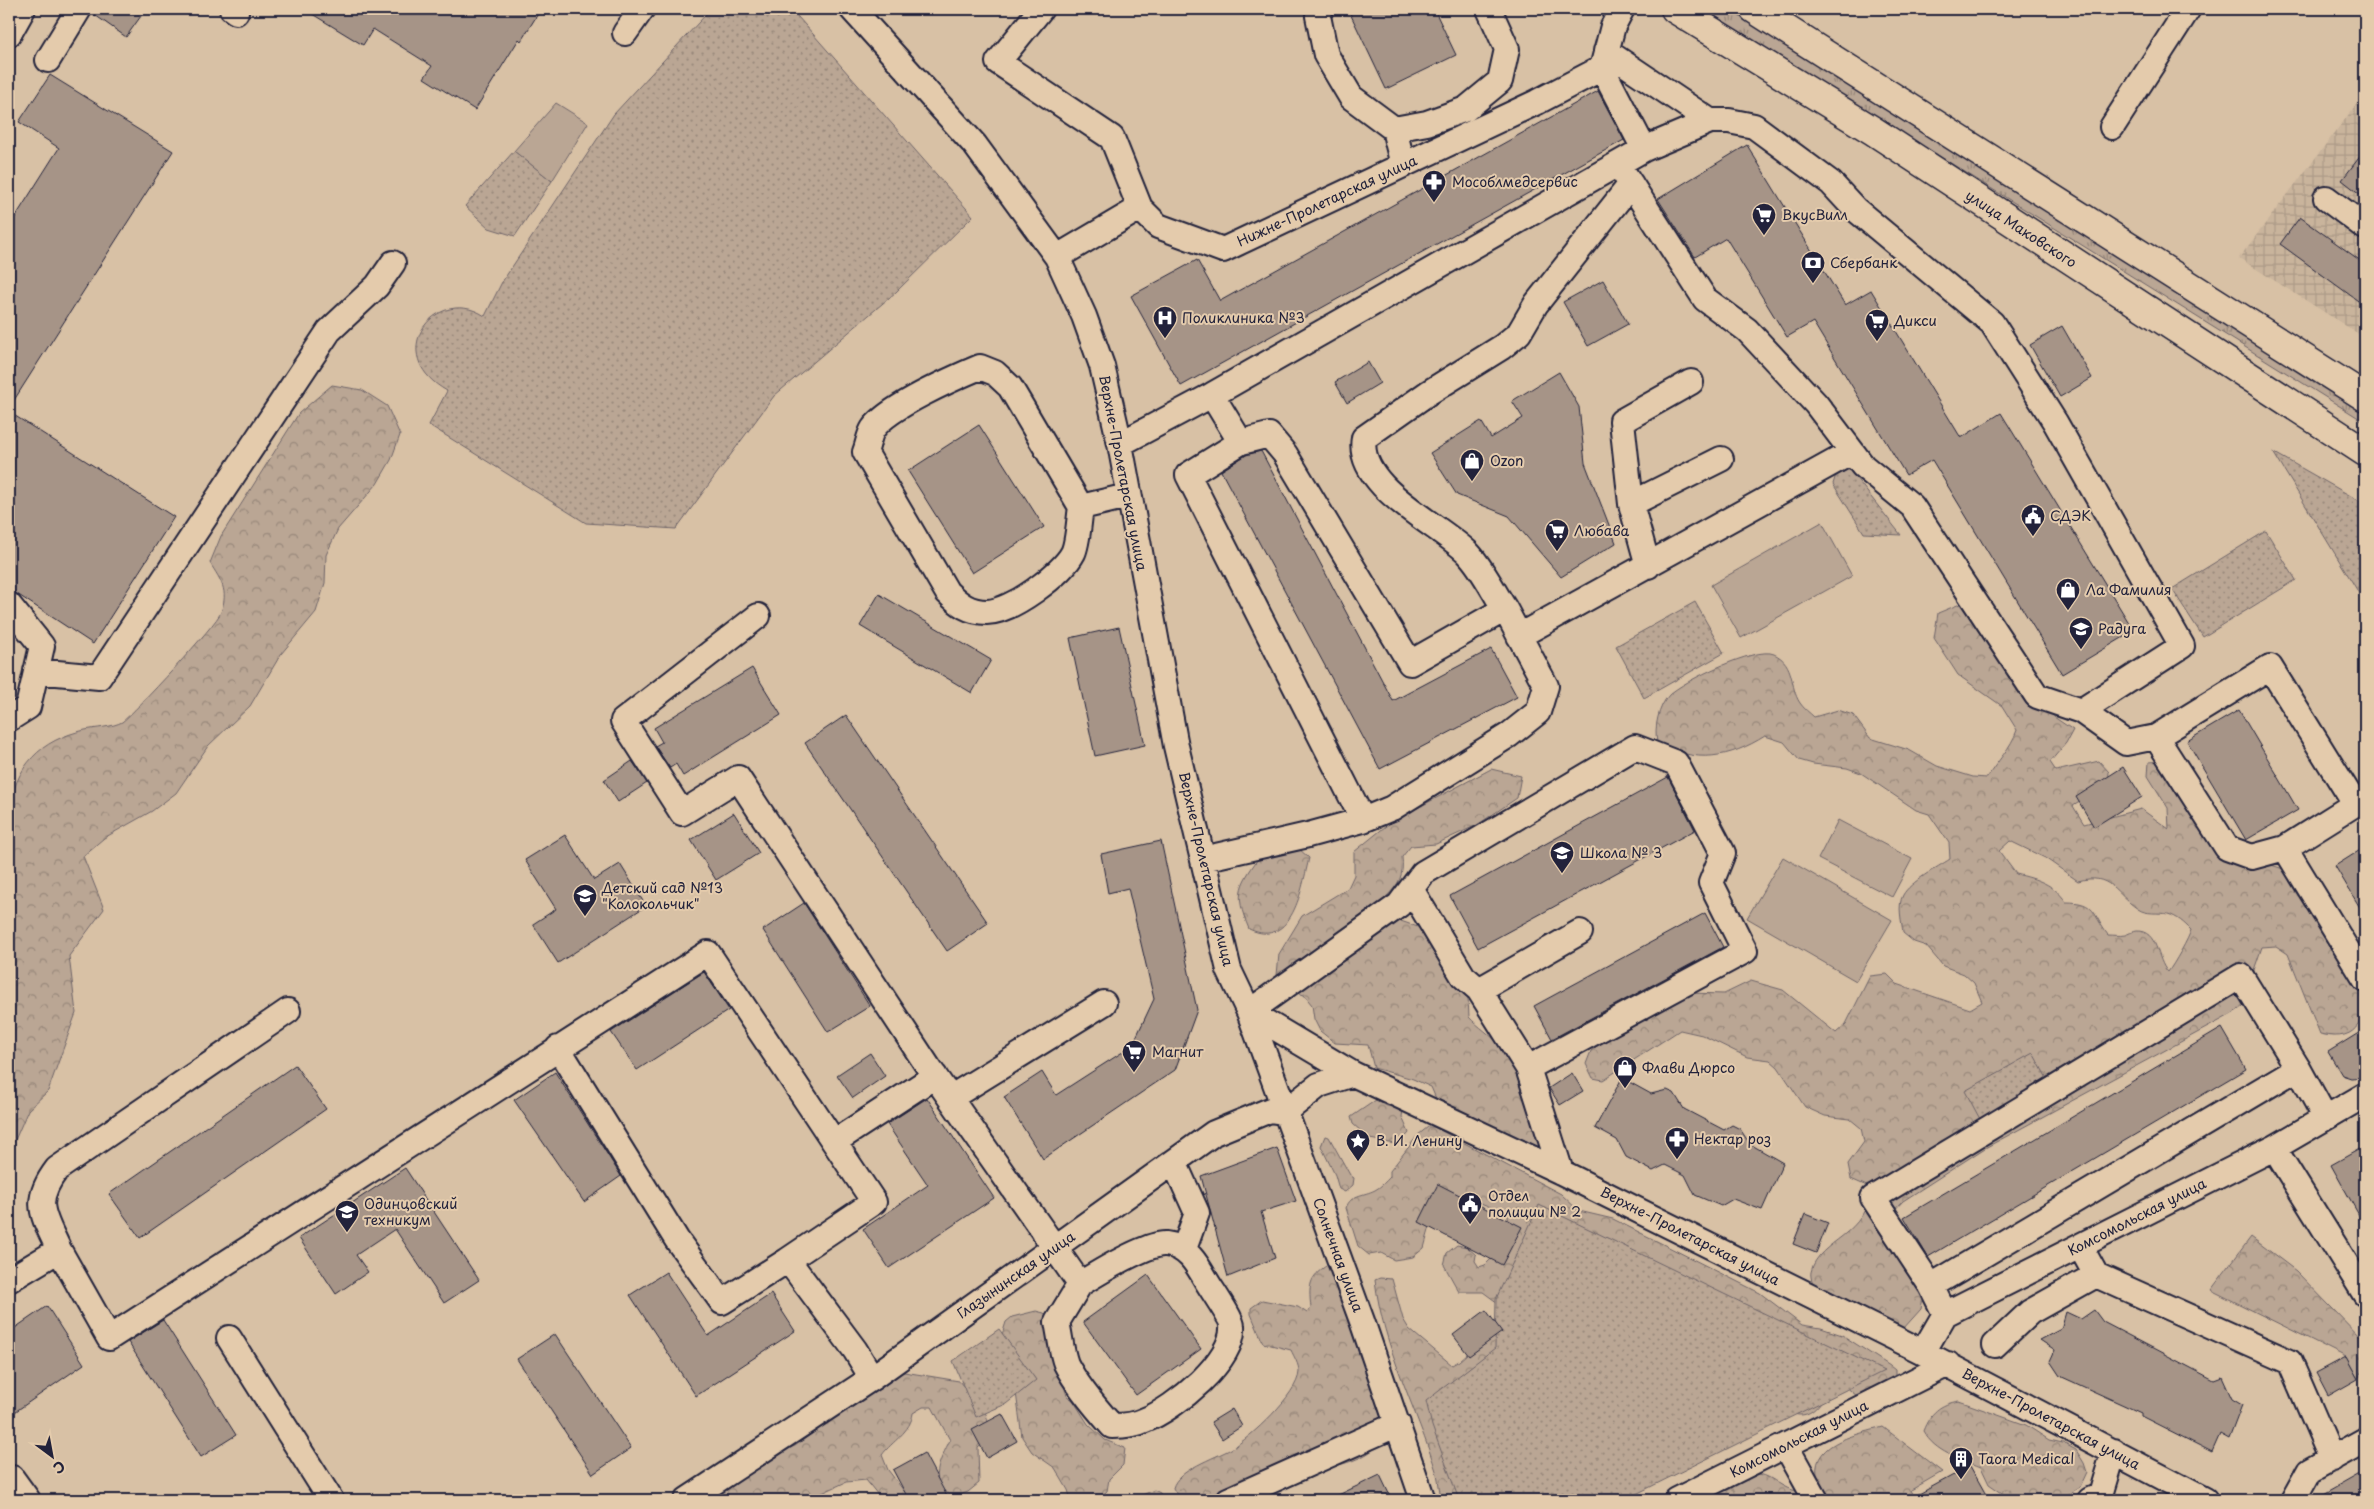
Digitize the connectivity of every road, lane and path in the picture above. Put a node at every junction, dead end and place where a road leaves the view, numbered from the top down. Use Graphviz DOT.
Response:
graph roads {
  1 [pos="23,9"];
  2 [pos="79,9"];
  3 [pos="642,9"];
  4 [pos="852,9"];
  5 [pos="1041,9"];
  6 [pos="1321,9"];
  7 [pos="1490,9"];
  8 [pos="1622,9"];
  9 [pos="1675,9"];
  10 [pos="1754,9"];
  11 [pos="2188,9"];
  12 [pos="625,33"];
  13 [pos="9,34"];
  14 [pos="48,60"];
  15 [pos="1604,60"];
  16 [pos="1710,120"];
  17 [pos="2112,127"];
  18 [pos="1394,129"];
  19 [pos="1644,149"];
  20 [pos="1618,164"];
  21 [pos="1403,166"];
  22 [pos="1631,184"];
  23 [pos="2326,198"];
  24 [pos="1140,208"];
  25 [pos="2365,227"];
  26 [pos="1057,258"];
  27 [pos="393,263"];
  28 [pos="1691,382"];
  29 [pos="1212,395"];
  30 [pos="2365,397"];
  31 [pos="1234,433"];
  32 [pos="1120,444"];
  33 [pos="1852,452"];
  34 [pos="2365,452"];
  35 [pos="1721,459"];
  36 [pos="1128,496"];
  37 [pos="1631,504"];
  38 [pos="1081,507"];
  39 [pos="1648,566"];
  40 [pos="9,605"];
  41 [pos="1505,609"];
  42 [pos="758,616"];
  43 [pos="1519,636"];
  44 [pos="36,671"];
  45 [pos="2081,711"];
  46 [pos="9,719"];
  47 [pos="2156,737"];
  48 [pos="2360,805"];
  49 [pos="1363,820"];
  50 [pos="2285,848"];
  51 [pos="1203,859"];
  52 [pos="1411,889"];
  53 [pos="1580,932"];
  54 [pos="2365,979"];
  55 [pos="1479,990"];
  56 [pos="1104,1002"];
  57 [pos="288,1011"];
  58 [pos="1248,1012"];
  59 [pos="558,1048"];
  60 [pos="1528,1068"];
  61 [pos="2298,1068"];
  62 [pos="1353,1074"];
  63 [pos="935,1076"];
  64 [pos="2365,1095"];
  65 [pos="950,1098"];
  66 [pos="1285,1112"];
  67 [pos="2325,1117"];
  68 [pos="834,1142"];
  69 [pos="2274,1148"];
  70 [pos="1174,1162"];
  71 [pos="1561,1172"];
  72 [pos="2080,1246"];
  73 [pos="1055,1247"];
  74 [pos="1184,1249"];
  75 [pos="60,1250"];
  76 [pos="788,1260"];
  77 [pos="2096,1275"];
  78 [pos="9,1280"];
  79 [pos="1080,1284"];
  80 [pos="1931,1286"];
  81 [pos="2365,1294"];
  82 [pos="1945,1314"];
  83 [pos="229,1338"];
  84 [pos="1995,1344"];
  85 [pos="1923,1352"];
  86 [pos="1948,1364"];
  87 [pos="872,1378"];
  88 [pos="1398,1424"];
  89 [pos="2365,1440"];
  90 [pos="1786,1446"];
  91 [pos="2114,1451"];
  92 [pos="2332,1459"];
  93 [pos="9,1480"];
  94 [pos="2098,1498"];
  95 [pos="28,1500"];
  96 [pos="331,1500"];
  97 [pos="687,1500"];
  98 [pos="1228,1500"];
  99 [pos="1423,1500"];
  100 [pos="1677,1500"];
  101 [pos="1816,1500"];
  102 [pos="2205,1500"];
  103 [pos="2294,1500"];
  1 -- 13 [label="street"];
  2 -- 14 [label="street"];
  3 -- 12 [label="street"];
  4 -- 26 [label="street, Верхне-Пролетарская улица"];
  5 -- 24 [label="street"];
  6 -- 18 [label="street"];
  7 -- 18 [label="street"];
  8 -- 15 [label="street"];
  9 -- 34 [label="main road, улица Маковского"];
  10 -- 30 [label="main road"];
  11 -- 17 [label="street"];
  15 -- 16 [label="street"];
  15 -- 19 [label="street"];
  15 -- 21 [label="street, Нижне-Пролетарская улица"];
  16 -- 19 [label="street"];
  16 -- 45 [label="street"];
  18 -- 21 [label="street"];
  19 -- 20 [label="street"];
  20 -- 22 [label="street"];
  20 -- 29 [label="street"];
  21 -- 24 [label="street, Нижне-Пролетарская улица"];
  22 -- 33 [label="street"];
  22 -- 41 [label="street"];
  23 -- 25 [label="street"];
  24 -- 26 [label="street"];
  26 -- 32 [label="street, Верхне-Пролетарская улица"];
  27 -- 44 [label="street"];
  28 -- 37 [label="street"];
  29 -- 31 [label="street"];
  29 -- 32 [label="street"];
  32 -- 36 [label="street, Верхне-Пролетарская улица"];
  33 -- 39 [label="street"];
  33 -- 45 [label="street"];
  35 -- 37 [label="street"];
  36 -- 38 [label="street"];
  36 -- 51 [label="street, Верхне-Пролетарская улица"];
  37 -- 39 [label="street"];
  38 -- 38 [label="street"];
  39 -- 43 [label="street"];
  40 -- 44 [label="street"];
  41 -- 43 [label="street"];
  41 -- 49 [label="street"];
  42 -- 63 [label="street"];
  43 -- 49 [label="street"];
  44 -- 46 [label="street"];
  45 -- 47 [label="street"];
  47 -- 48 [label="street"];
  47 -- 50 [label="street"];
  48 -- 50 [label="street"];
  49 -- 51 [label="street"];
  50 -- 54 [label="street"];
  51 -- 58 [label="street, Верхне-Пролетарская улица"];
  52 -- 55 [label="street"];
  52 -- 58 [label="street"];
  52 -- 60 [label="street"];
  53 -- 55 [label="street"];
  55 -- 60 [label="street"];
  56 -- 65 [label="street"];
  57 -- 75 [label="street"];
  58 -- 62 [label="street, Верхне-Пролетарская улица"];
  58 -- 66 [label="street, Солнечная улица"];
  59 -- 68 [label="street"];
  59 -- 75 [label="street"];
  59 -- 76 [label="street"];
  60 -- 71 [label="street"];
  61 -- 67 [label="street"];
  61 -- 80 [label="street"];
  61 -- 80 [label="street"];
  62 -- 66 [label="street"];
  62 -- 71 [label="street, Верхне-Пролетарская улица"];
  63 -- 65 [label="street"];
  63 -- 68 [label="street"];
  64 -- 67 [label="street, Комсомольская улица"];
  65 -- 73 [label="street"];
  66 -- 70 [label="street, Глазынинская улица"];
  66 -- 88 [label="street, Солнечная улица"];
  67 -- 69 [label="street, Комсомольская улица"];
  68 -- 76 [label="street"];
  69 -- 72 [label="street, Комсомольская улица"];
  69 -- 81 [label="street"];
  70 -- 73 [label="street, Глазынинская улица"];
  70 -- 74 [label="street"];
  71 -- 85 [label="street, Верхне-Пролетарская улица"];
  72 -- 77 [label="street"];
  72 -- 82 [label="street, Комсомольская улица"];
  73 -- 79 [label="street"];
  73 -- 87 [label="street, Глазынинская улица"];
  74 -- 79 [label="street"];
  74 -- 79 [label="street"];
  75 -- 78 [label="street"];
  76 -- 87 [label="street"];
  77 -- 84 [label="street"];
  77 -- 92 [label="street"];
  80 -- 82 [label="street"];
  82 -- 85 [label="street"];
  83 -- 96 [label="street"];
  85 -- 86 [label="street, Верхне-Пролетарская улица"];
  86 -- 90 [label="street, Комсомольская улица"];
  86 -- 91 [label="street, Верхне-Пролетарская улица"];
  87 -- 97 [label="street, Глазынинская улица"];
  88 -- 98 [label="street"];
  88 -- 99 [label="street, Солнечная улица"];
  89 -- 92 [label="street"];
  90 -- 100 [label="street, Комсомольская улица"];
  90 -- 101 [label="street"];
  91 -- 94 [label="street"];
  91 -- 102 [label="street, Верхне-Пролетарская улица"];
  92 -- 103 [label="street"];
  93 -- 95 [label="street"];
}
